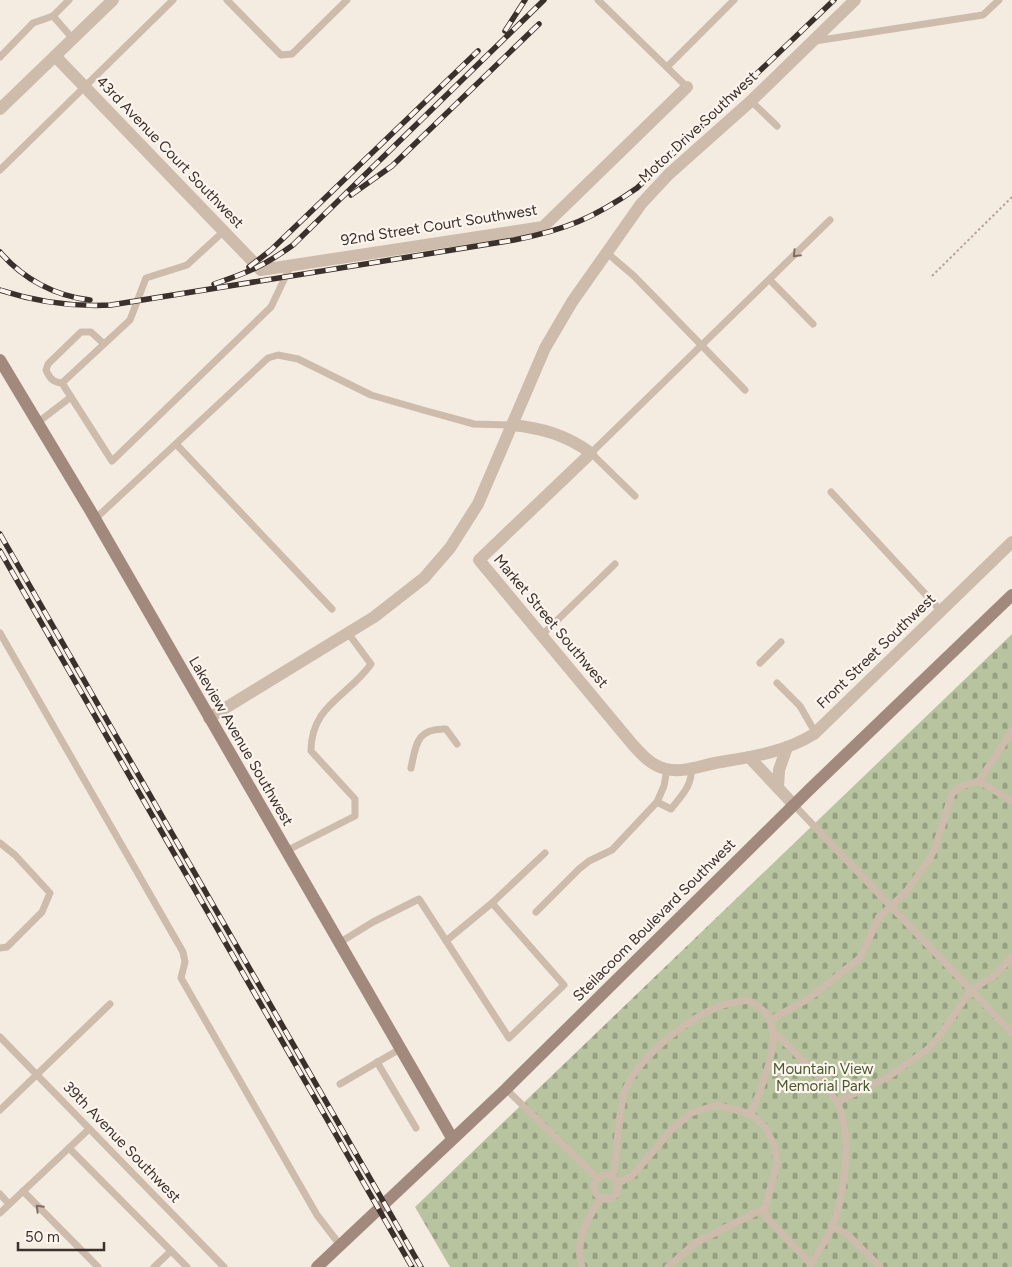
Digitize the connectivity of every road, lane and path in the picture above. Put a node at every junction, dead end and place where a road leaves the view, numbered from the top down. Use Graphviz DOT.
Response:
graph roads {
  1 [pos="69,0"];
  2 [pos="113,0"];
  3 [pos="173,0"];
  4 [pos="227,0"];
  5 [pos="347,0"];
  6 [pos="598,0"];
  7 [pos="734,0"];
  8 [pos="855,0"];
  9 [pos="999,0"];
  10 [pos="53,16"];
  11 [pos="73,39"];
  12 [pos="812,41"];
  13 [pos="55,56"];
  14 [pos="0,57"];
  15 [pos="668,68"];
  16 [pos="84,86"];
  17 [pos="687,87"];
  18 [pos="751,101"];
  19 [pos="2,103"];
  20 [pos="777,126"];
  21 [pos="0,170"];
  22 [pos="1012,197"];
  23 [pos="830,220"];
  24 [pos="224,231"];
  25 [pos="606,252"];
  26 [pos="291,265"];
  27 [pos="261,270"];
  28 [pos="932,276"];
  29 [pos="770,280"];
  30 [pos="813,324"];
  31 [pos="104,344"];
  32 [pos="701,346"];
  33 [pos="0,360"];
  34 [pos="62,383"];
  35 [pos="745,390"];
  36 [pos="71,398"];
  37 [pos="37,423"];
  38 [pos="512,425"];
  39 [pos="176,444"];
  40 [pos="591,453"];
  41 [pos="831,492"];
  42 [pos="635,496"];
  43 [pos="95,519"];
  44 [pos="1012,542"];
  45 [pos="615,564"];
  46 [pos="1012,595"];
  47 [pos="332,609"];
  48 [pos="941,611"];
  49 [pos="0,633"];
  50 [pos="348,633"];
  51 [pos="543,634"];
  52 [pos="781,642"];
  53 [pos="760,663"];
  54 [pos="778,683"];
  55 [pos="209,718"];
  56 [pos="1012,731"];
  57 [pos="815,732"];
  58 [pos="458,744"];
  59 [pos="788,747"];
  60 [pos="749,757"];
  61 [pos="411,768"];
  62 [pos="691,768"];
  63 [pos="667,770"];
  64 [pos="979,782"];
  65 [pos="778,788"];
  66 [pos="1012,801"];
  67 [pos="657,802"];
  68 [pos="794,805"];
  69 [pos="0,843"];
  70 [pos="286,850"];
  71 [pos="545,853"];
  72 [pos="492,903"];
  73 [pos="890,907"];
  74 [pos="536,912"];
  75 [pos="446,941"];
  76 [pos="339,943"];
  77 [pos="0,948"];
  78 [pos="1012,957"];
  79 [pos="971,990"];
  80 [pos="110,1004"];
  81 [pos="770,1020"];
  82 [pos="772,1030"];
  83 [pos="1012,1033"];
  84 [pos="0,1037"];
  85 [pos="400,1049"];
  86 [pos="377,1062"];
  87 [pos="36,1073"];
  88 [pos="340,1084"];
  89 [pos="506,1089"];
  90 [pos="837,1102"];
  91 [pos="0,1110"];
  92 [pos="751,1114"];
  93 [pos="416,1128"];
  94 [pos="89,1129"];
  95 [pos="452,1138"];
  96 [pos="69,1148"];
  97 [pos="613,1176"];
  98 [pos="597,1178"];
  99 [pos="618,1183"];
  100 [pos="23,1191"];
  101 [pos="0,1194"];
  102 [pos="601,1198"];
  103 [pos="9,1204"];
  104 [pos="765,1208"];
  105 [pos="0,1213"];
  106 [pos="832,1226"];
  107 [pos="340,1245"];
  108 [pos="171,1251"];
  109 [pos="811,1265"];
  110 [pos="320,1266"];
  111 [pos="98,1267"];
  112 [pos="154,1267"];
  113 [pos="187,1267"];
  114 [pos="224,1267"];
  115 [pos="582,1267"];
  116 [pos="668,1267"];
  117 [pos="880,1267"];
  1 -- 10 [label="lane"];
  2 -- 11 [label="street"];
  3 -- 16 [label="lane"];
  4 -- 5 [label="lane"];
  6 -- 15 [label="lane"];
  7 -- 15 [label="lane"];
  8 -- 12 [label="street, Motor Drive Southwest"];
  9 -- 12 [label="lane"];
  10 -- 11 [label="lane"];
  10 -- 14 [label="lane"];
  11 -- 13 [label="street"];
  12 -- 18 [label="street, Motor Drive Southwest"];
  13 -- 16 [label="street, 43rd Avenue Court Southwest"];
  13 -- 19 [label="street"];
  15 -- 17 [label="lane"];
  16 -- 21 [label="lane"];
  16 -- 24 [label="street, 43rd Avenue Court Southwest"];
  17 -- 26 [label="street, 92nd Street Court Southwest"];
  18 -- 20 [label="lane"];
  18 -- 25 [label="street, Motor Drive Southwest"];
  22 -- 28 [label="path"];
  23 -- 29 [label="lane, one-way"];
  24 -- 27 [label="street, 43rd Avenue Court Southwest"];
  24 -- 31 [label="lane"];
  25 -- 32 [label="lane"];
  25 -- 38 [label="street, Motor Drive Southwest"];
  26 -- 27 [label="street, 92nd Street Court Southwest"];
  26 -- 36 [label="lane"];
  29 -- 30 [label="lane"];
  29 -- 32 [label="lane"];
  31 -- 34 [label="lane"];
  31 -- 34 [label="lane"];
  32 -- 35 [label="lane"];
  32 -- 40 [label="lane"];
  33 -- 37 [label="main road, Lakeview Avenue Southwest"];
  34 -- 36 [label="lane"];
  36 -- 37 [label="lane"];
  37 -- 43 [label="main road, Lakeview Avenue Southwest"];
  38 -- 39 [label="lane"];
  38 -- 40 [label="street"];
  38 -- 50 [label="street, Motor Drive Southwest"];
  39 -- 43 [label="lane"];
  39 -- 47 [label="lane"];
  40 -- 42 [label="lane"];
  40 -- 51 [label="street, Market Street Southwest"];
  41 -- 48 [label="lane"];
  43 -- 55 [label="main road, Lakeview Avenue Southwest"];
  44 -- 48 [label="street, Front Street Southwest"];
  45 -- 51 [label="lane"];
  46 -- 68 [label="main road, Steilacoom Boulevard Southwest"];
  48 -- 57 [label="street, Front Street Southwest"];
  49 -- 107 [label="lane"];
  50 -- 55 [label="street, Motor Drive Southwest"];
  50 -- 70 [label="lane"];
  51 -- 63 [label="street, Market Street Southwest"];
  52 -- 53 [label="lane"];
  54 -- 57 [label="lane"];
  55 -- 70 [label="main road, Lakeview Avenue Southwest"];
  56 -- 64 [label="lane"];
  57 -- 59 [label="street, Front Street Southwest"];
  58 -- 61 [label="lane"];
  59 -- 60 [label="street, Front Street Southwest"];
  59 -- 65 [label="street"];
  60 -- 62 [label="street"];
  60 -- 65 [label="street"];
  62 -- 63 [label="street"];
  62 -- 67 [label="lane"];
  63 -- 67 [label="lane"];
  64 -- 66 [label="lane"];
  64 -- 73 [label="lane"];
  65 -- 68 [label="street"];
  67 -- 74 [label="lane"];
  68 -- 73 [label="lane"];
  68 -- 89 [label="main road, Steilacoom Boulevard Southwest"];
  69 -- 77 [label="lane"];
  70 -- 76 [label="main road, Lakeview Avenue Southwest"];
  71 -- 72 [label="lane"];
  72 -- 75 [label="lane"];
  72 -- 75 [label="lane"];
  73 -- 79 [label="lane"];
  73 -- 81 [label="lane"];
  75 -- 76 [label="lane"];
  76 -- 85 [label="main road, Lakeview Avenue Southwest"];
  78 -- 79 [label="lane"];
  79 -- 83 [label="lane"];
  79 -- 90 [label="lane"];
  80 -- 87 [label="lane"];
  81 -- 82 [label="lane"];
  81 -- 97 [label="lane"];
  82 -- 90 [label="lane"];
  82 -- 92 [label="lane"];
  84 -- 87 [label="lane, 39th Avenue Southwest"];
  85 -- 86 [label="lane"];
  85 -- 95 [label="main road, Lakeview Avenue Southwest"];
  86 -- 88 [label="lane"];
  86 -- 93 [label="lane"];
  87 -- 91 [label="lane"];
  87 -- 94 [label="lane, 39th Avenue Southwest"];
  89 -- 95 [label="main road, Steilacoom Boulevard Southwest"];
  89 -- 98 [label="lane"];
  90 -- 106 [label="lane"];
  92 -- 99 [label="lane"];
  92 -- 104 [label="lane"];
  94 -- 96 [label="lane"];
  94 -- 114 [label="lane, 39th Avenue Southwest"];
  95 -- 107 [label="main road, Steilacoom Boulevard Southwest"];
  96 -- 100 [label="lane"];
  96 -- 108 [label="lane"];
  97 -- 98 [label="lane"];
  97 -- 99 [label="lane"];
  98 -- 102 [label="lane"];
  99 -- 102 [label="lane"];
  100 -- 103 [label="lane"];
  111 -- 100 [label="lane, one-way"];
  101 -- 103 [label="lane"];
  102 -- 115 [label="lane"];
  103 -- 105 [label="lane"];
  104 -- 109 [label="lane"];
  104 -- 116 [label="lane"];
  106 -- 109 [label="lane"];
  106 -- 117 [label="lane"];
  107 -- 110 [label="main road, Steilacoom Boulevard Southwest"];
  108 -- 112 [label="lane"];
  108 -- 113 [label="lane"];
}
